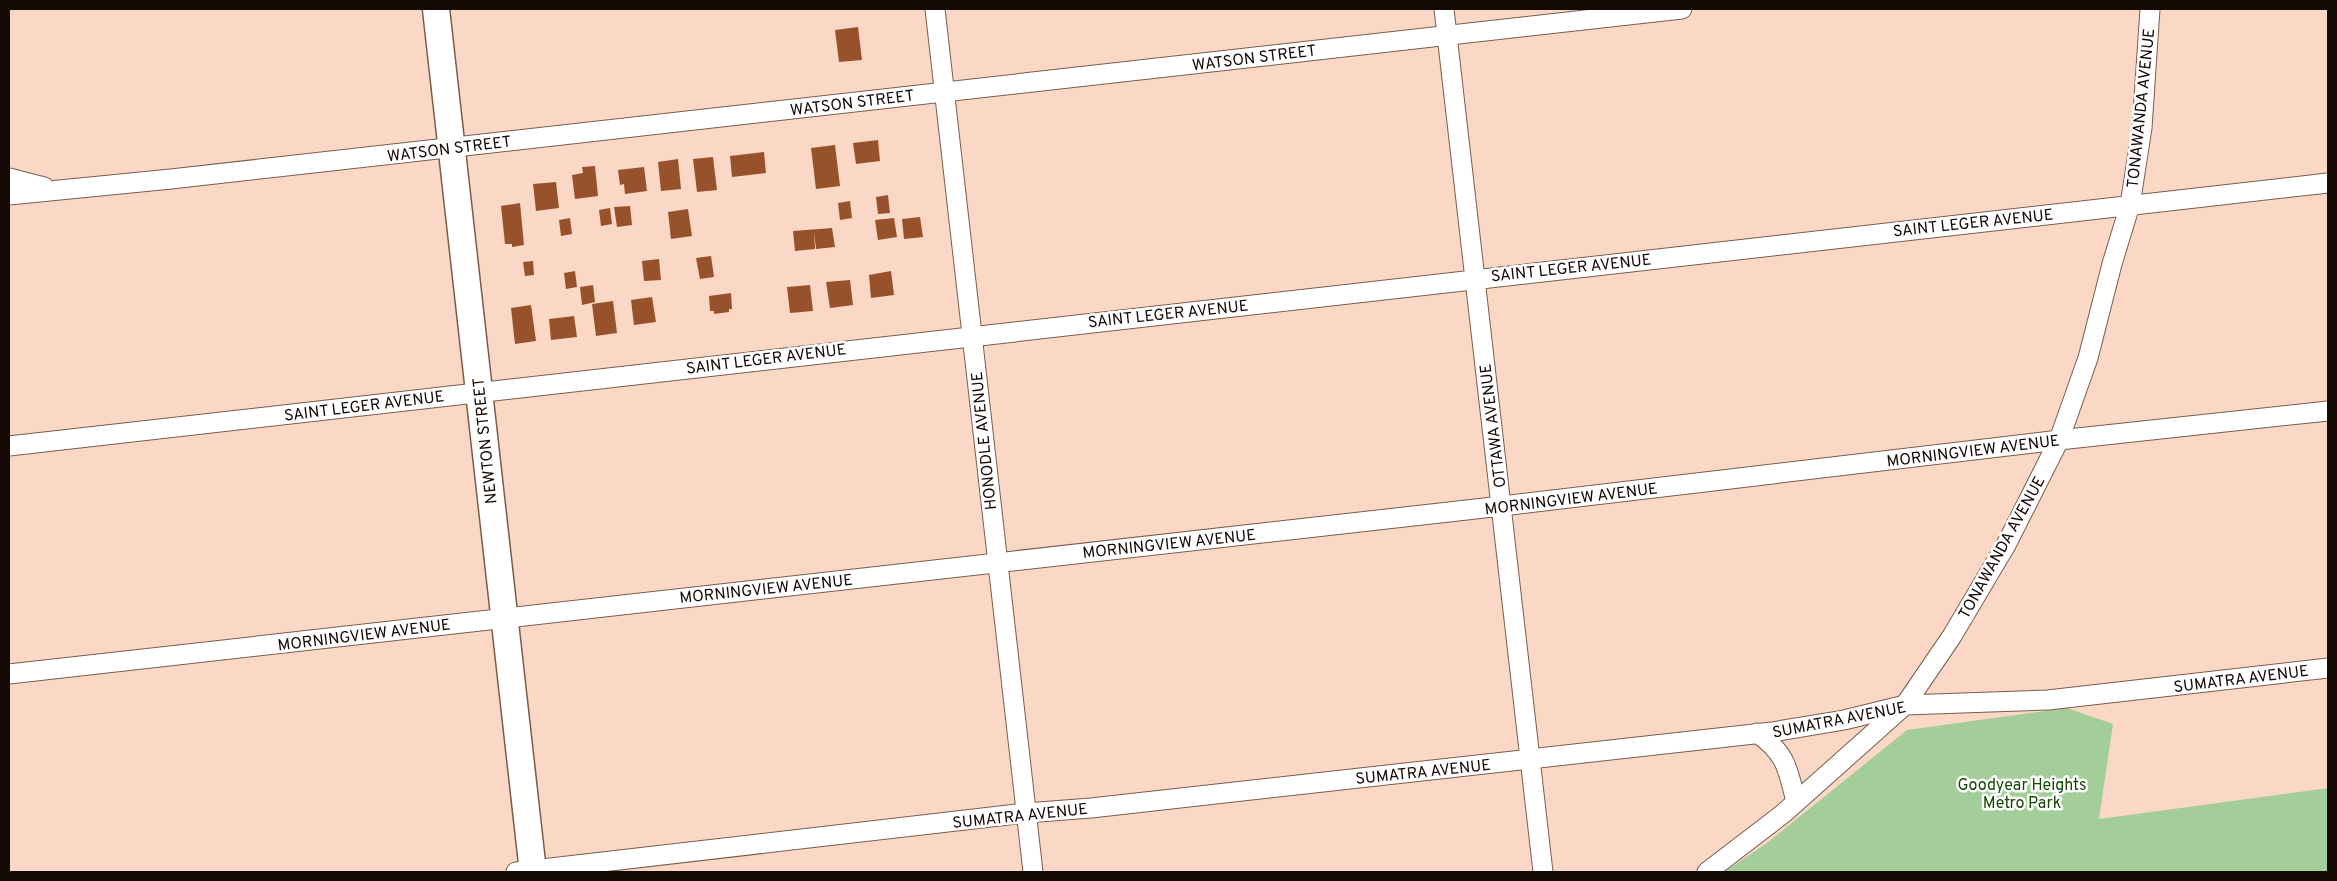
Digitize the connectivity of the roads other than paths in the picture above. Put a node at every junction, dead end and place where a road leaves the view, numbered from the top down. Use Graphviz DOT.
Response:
graph roads {
  1 [pos="436,9"];
  2 [pos="935,9"];
  3 [pos="1444,9"];
  4 [pos="1682,9"];
  5 [pos="2150,9"];
  6 [pos="1447,34"];
  7 [pos="944,91"];
  8 [pos="450,148"];
  9 [pos="9,178"];
  10 [pos="2328,182"];
  11 [pos="54,190"];
  12 [pos="15,195"];
  13 [pos="2130,204"];
  14 [pos="1476,278"];
  15 [pos="971,335"];
  16 [pos="479,391"];
  17 [pos="2328,411"];
  18 [pos="2059,440"];
  19 [pos="9,446"];
  20 [pos="1502,506"];
  21 [pos="996,562"];
  22 [pos="504,618"];
  23 [pos="2328,668"];
  24 [pos="9,674"];
  25 [pos="1905,705"];
  26 [pos="1757,734"];
  27 [pos="1530,758"];
  28 [pos="1796,802"];
  29 [pos="1026,813"];
  30 [pos="527,872"];
  31 [pos="1033,872"];
  32 [pos="1543,872"];
  33 [pos="1706,872"];
  1 -- 8 [label="street, NEWTON STREET"];
  2 -- 7 [label="street, HONODLE AVENUE"];
  3 -- 6 [label="street, OTTAWA AVENUE"];
  4 -- 6 [label="street, WATSON STREET"];
  5 -- 13 [label="street, TONAWANDA AVENUE"];
  6 -- 7 [label="street, WATSON STREET"];
  6 -- 14 [label="street, OTTAWA AVENUE"];
  7 -- 8 [label="street, WATSON STREET"];
  7 -- 15 [label="street, HONODLE AVENUE"];
  8 -- 11 [label="street, WATSON STREET"];
  8 -- 16 [label="street, NEWTON STREET"];
  9 -- 11 [label="street"];
  10 -- 13 [label="street, SAINT LEGER AVENUE"];
  11 -- 12 [label="street, WATSON STREET"];
  13 -- 14 [label="street, SAINT LEGER AVENUE"];
  13 -- 18 [label="street, TONAWANDA AVENUE"];
  14 -- 15 [label="street, SAINT LEGER AVENUE"];
  14 -- 20 [label="street, OTTAWA AVENUE"];
  15 -- 16 [label="street, SAINT LEGER AVENUE"];
  15 -- 21 [label="street, HONODLE AVENUE"];
  16 -- 19 [label="street, SAINT LEGER AVENUE"];
  16 -- 22 [label="street, NEWTON STREET"];
  17 -- 18 [label="street, MORNINGVIEW AVENUE"];
  18 -- 20 [label="street, MORNINGVIEW AVENUE"];
  18 -- 25 [label="street, TONAWANDA AVENUE"];
  20 -- 21 [label="street, MORNINGVIEW AVENUE"];
  20 -- 27 [label="street, OTTAWA AVENUE"];
  21 -- 22 [label="street, MORNINGVIEW AVENUE"];
  21 -- 29 [label="street, HONODLE AVENUE"];
  22 -- 24 [label="street, MORNINGVIEW AVENUE"];
  22 -- 30 [label="street, NEWTON STREET"];
  23 -- 25 [label="street, SUMATRA AVENUE"];
  25 -- 26 [label="street, SUMATRA AVENUE"];
  25 -- 28 [label="street, TONAWANDA AVENUE"];
  26 -- 27 [label="street, SUMATRA AVENUE"];
  26 -- 28 [label="street"];
  27 -- 29 [label="street, SUMATRA AVENUE"];
  27 -- 32 [label="street, OTTAWA AVENUE"];
  28 -- 33 [label="street, TONAWANDA AVENUE"];
  29 -- 30 [label="street, SUMATRA AVENUE"];
  29 -- 31 [label="street, HONODLE AVENUE"];
}
